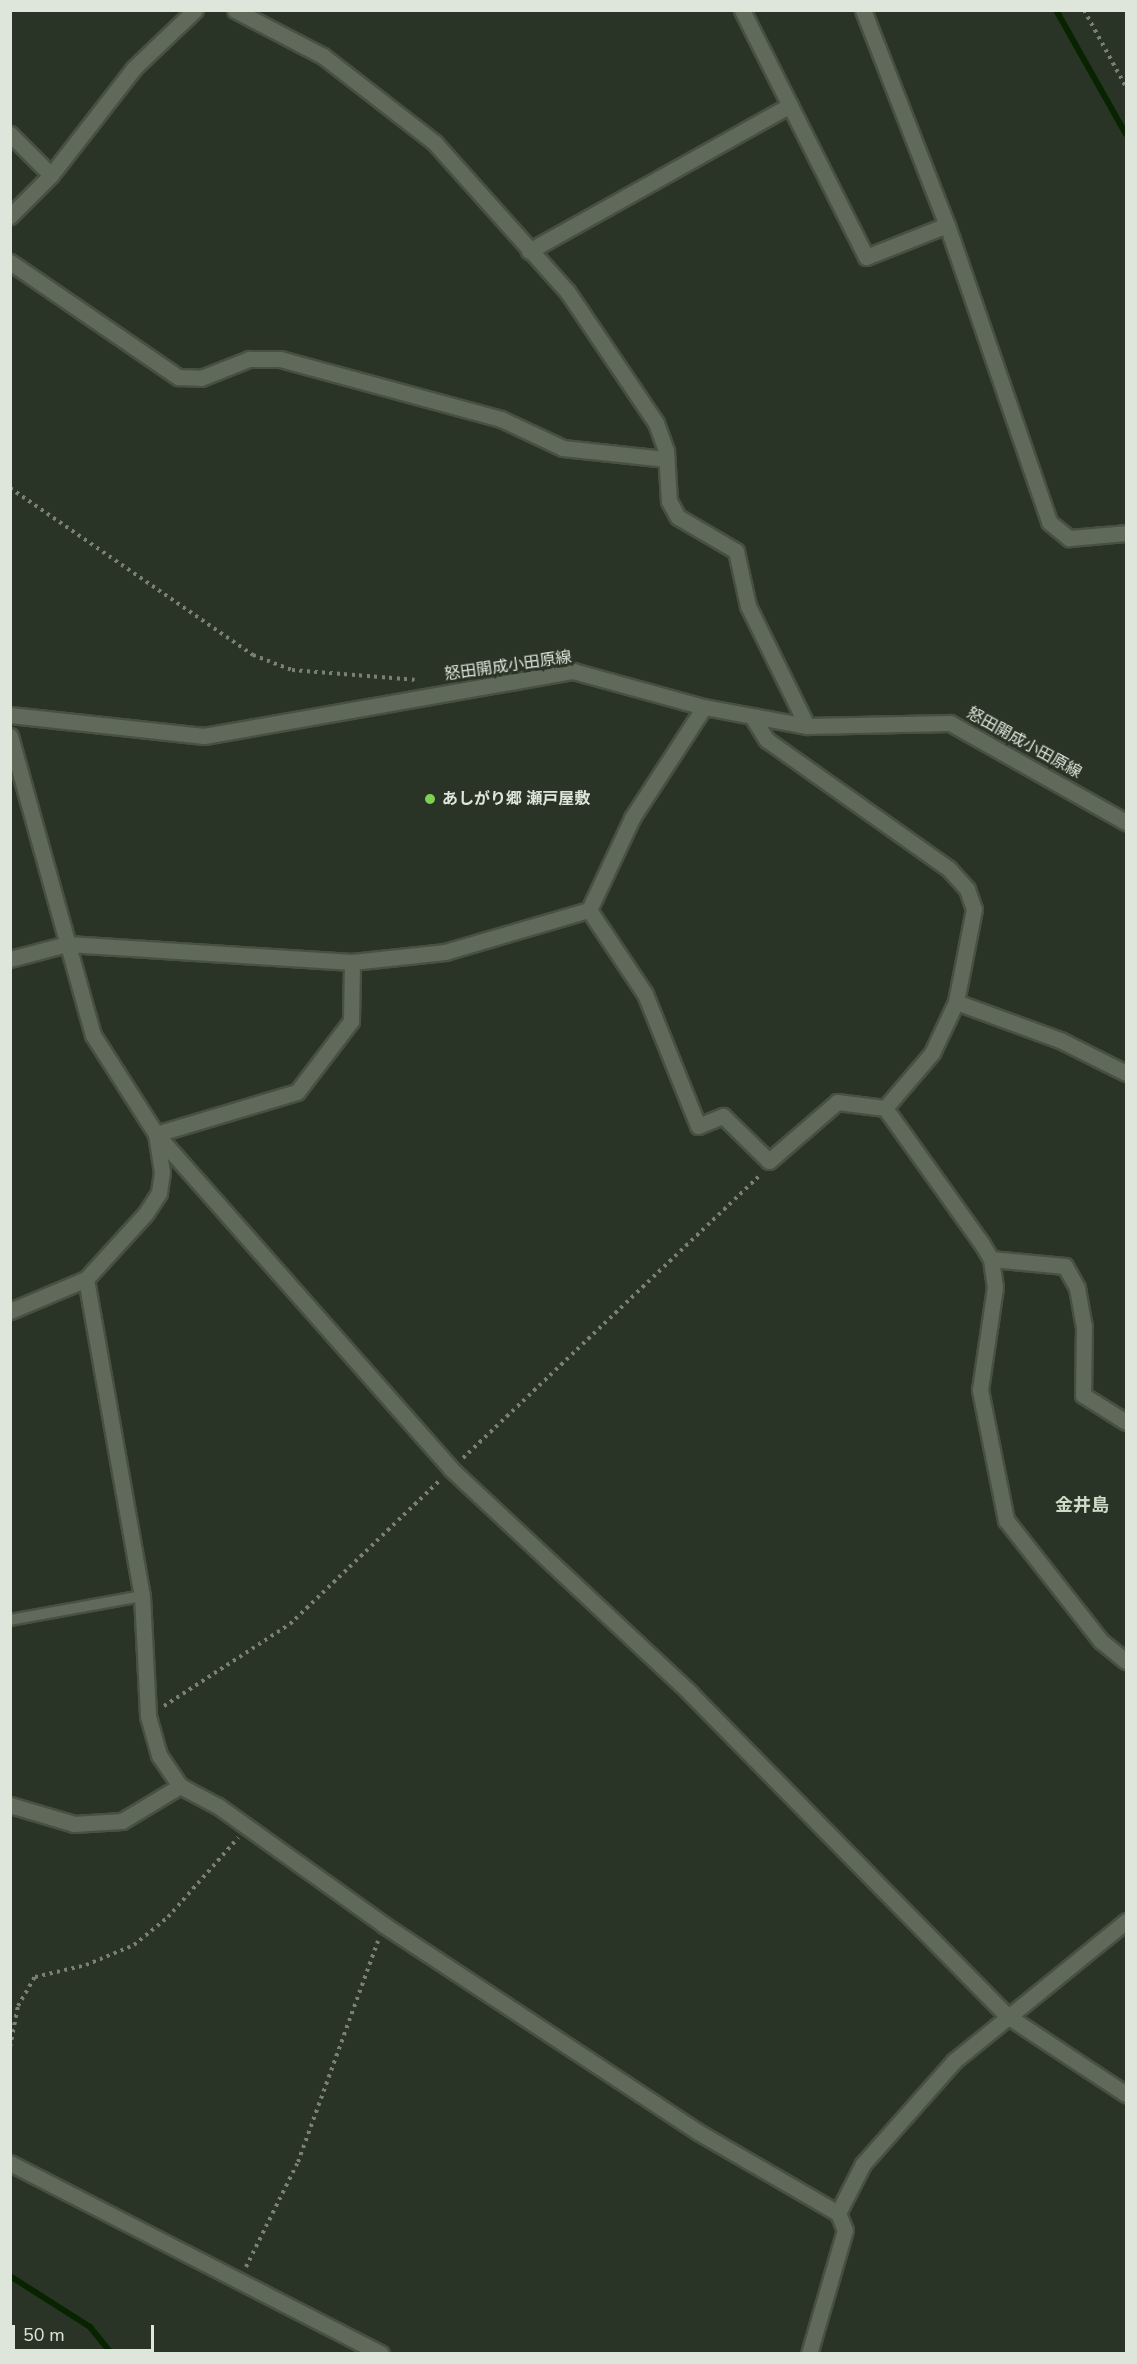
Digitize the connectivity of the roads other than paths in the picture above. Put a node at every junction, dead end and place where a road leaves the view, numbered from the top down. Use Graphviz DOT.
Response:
graph roads {
  1 [pos="195,10"];
  2 [pos="235,10"];
  3 [pos="742,10"];
  4 [pos="863,10"];
  5 [pos="790,105"];
  6 [pos="10,134"];
  7 [pos="51,175"];
  8 [pos="10,216"];
  9 [pos="947,225"];
  10 [pos="529,251"];
  11 [pos="10,262"];
  12 [pos="666,459"];
  13 [pos="1126,532"];
  14 [pos="704,707"];
  15 [pos="10,715"];
  16 [pos="753,718"];
  17 [pos="807,726"];
  18 [pos="10,736"];
  19 [pos="1126,822"];
  20 [pos="589,910"];
  21 [pos="67,944"];
  22 [pos="10,959"];
  23 [pos="352,962"];
  24 [pos="956,1002"];
  25 [pos="1126,1073"];
  26 [pos="885,1108"];
  27 [pos="156,1134"];
  28 [pos="991,1259"];
  29 [pos="86,1279"];
  30 [pos="10,1311"];
  31 [pos="1126,1422"];
  32 [pos="142,1596"];
  33 [pos="10,1620"];
  34 [pos="1126,1661"];
  35 [pos="180,1786"];
  36 [pos="10,1805"];
  37 [pos="1126,1921"];
  38 [pos="1006,2015"];
  39 [pos="1126,2094"];
  40 [pos="10,2163"];
  41 [pos="838,2213"];
  42 [pos="381,2354"];
  43 [pos="809,2354"];
  1 -- 7 [label="street"];
  2 -- 10 [label="street"];
  3 -- 5 [label="street"];
  4 -- 9 [label="street"];
  5 -- 9 [label="street"];
  5 -- 10 [label="street"];
  6 -- 7 [label="street"];
  7 -- 8 [label="street"];
  9 -- 13 [label="street"];
  10 -- 12 [label="street"];
  11 -- 12 [label="street"];
  12 -- 17 [label="street"];
  14 -- 15 [label="street, 怒田開成小田原線"];
  14 -- 16 [label="street, 怒田開成小田原線"];
  14 -- 20 [label="street"];
  16 -- 17 [label="street, 怒田開成小田原線"];
  16 -- 24 [label="street"];
  17 -- 19 [label="street, 怒田開成小田原線"];
  18 -- 21 [label="street"];
  20 -- 23 [label="street"];
  20 -- 26 [label="street"];
  21 -- 22 [label="street"];
  21 -- 23 [label="street"];
  21 -- 27 [label="street"];
  23 -- 27 [label="street"];
  24 -- 25 [label="street"];
  24 -- 26 [label="street"];
  26 -- 28 [label="street"];
  27 -- 29 [label="street"];
  27 -- 38 [label="street"];
  28 -- 31 [label="street"];
  28 -- 34 [label="street"];
  29 -- 30 [label="street"];
  29 -- 32 [label="street"];
  32 -- 33 [label="lane"];
  32 -- 35 [label="street"];
  35 -- 36 [label="street"];
  35 -- 41 [label="street"];
  37 -- 38 [label="street"];
  38 -- 39 [label="street"];
  38 -- 41 [label="street"];
  40 -- 42 [label="street"];
  41 -- 43 [label="street"];
}
